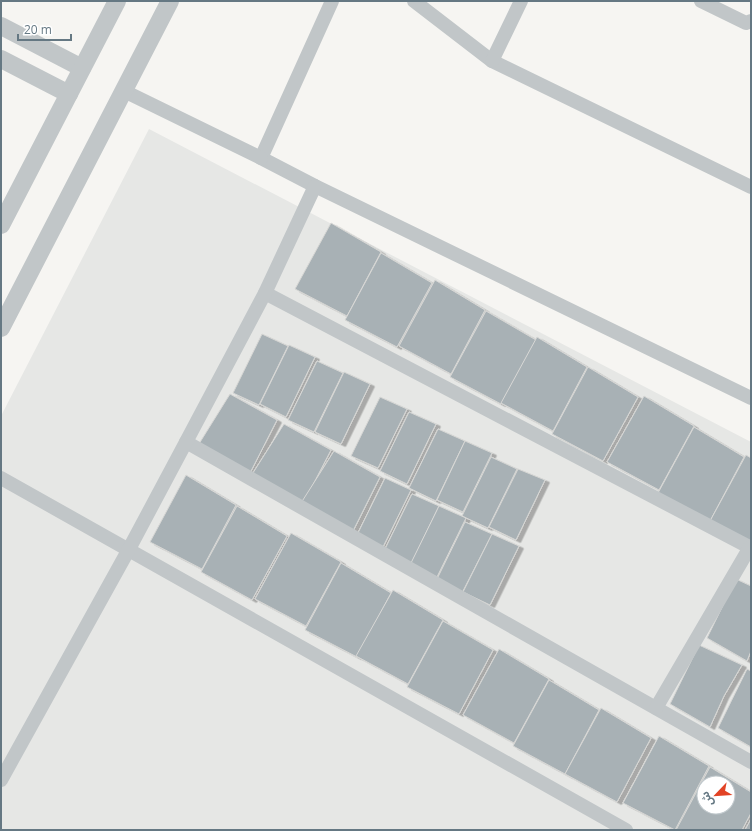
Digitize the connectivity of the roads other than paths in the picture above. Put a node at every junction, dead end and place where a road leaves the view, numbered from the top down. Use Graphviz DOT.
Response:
graph roads {
  1 [pos="117,1"];
  2 [pos="170,1"];
  3 [pos="332,1"];
  4 [pos="414,1"];
  5 [pos="521,1"];
  6 [pos="701,1"];
  7 [pos="751,21"];
  8 [pos="1,26"];
  9 [pos="1,59"];
  10 [pos="492,61"];
  11 [pos="82,68"];
  12 [pos="124,91"];
  13 [pos="69,94"];
  14 [pos="261,158"];
  15 [pos="315,186"];
  16 [pos="751,187"];
  17 [pos="1,225"];
  18 [pos="264,293"];
  19 [pos="1,328"];
  20 [pos="751,398"];
  21 [pos="186,442"];
  22 [pos="1,478"];
  23 [pos="750,548"];
  24 [pos="129,549"];
  25 [pos="656,708"];
  26 [pos="751,762"];
  27 [pos="1,780"];
  28 [pos="626,830"];
  1 -- 11 [label="street"];
  2 -- 12 [label="street"];
  3 -- 14 [label="street"];
  4 -- 10 [label="street"];
  5 -- 10 [label="street"];
  6 -- 7 [label="street"];
  8 -- 11 [label="street"];
  9 -- 13 [label="street"];
  10 -- 16 [label="street"];
  11 -- 13 [label="street"];
  12 -- 14 [label="street"];
  12 -- 19 [label="street"];
  13 -- 17 [label="street"];
  14 -- 15 [label="street"];
  15 -- 18 [label="street"];
  15 -- 20 [label="street"];
  18 -- 21 [label="street"];
  18 -- 23 [label="street"];
  21 -- 24 [label="street"];
  21 -- 25 [label="street"];
  22 -- 24 [label="street"];
  23 -- 25 [label="street"];
  24 -- 27 [label="street"];
  24 -- 28 [label="street"];
  25 -- 26 [label="street"];
}
